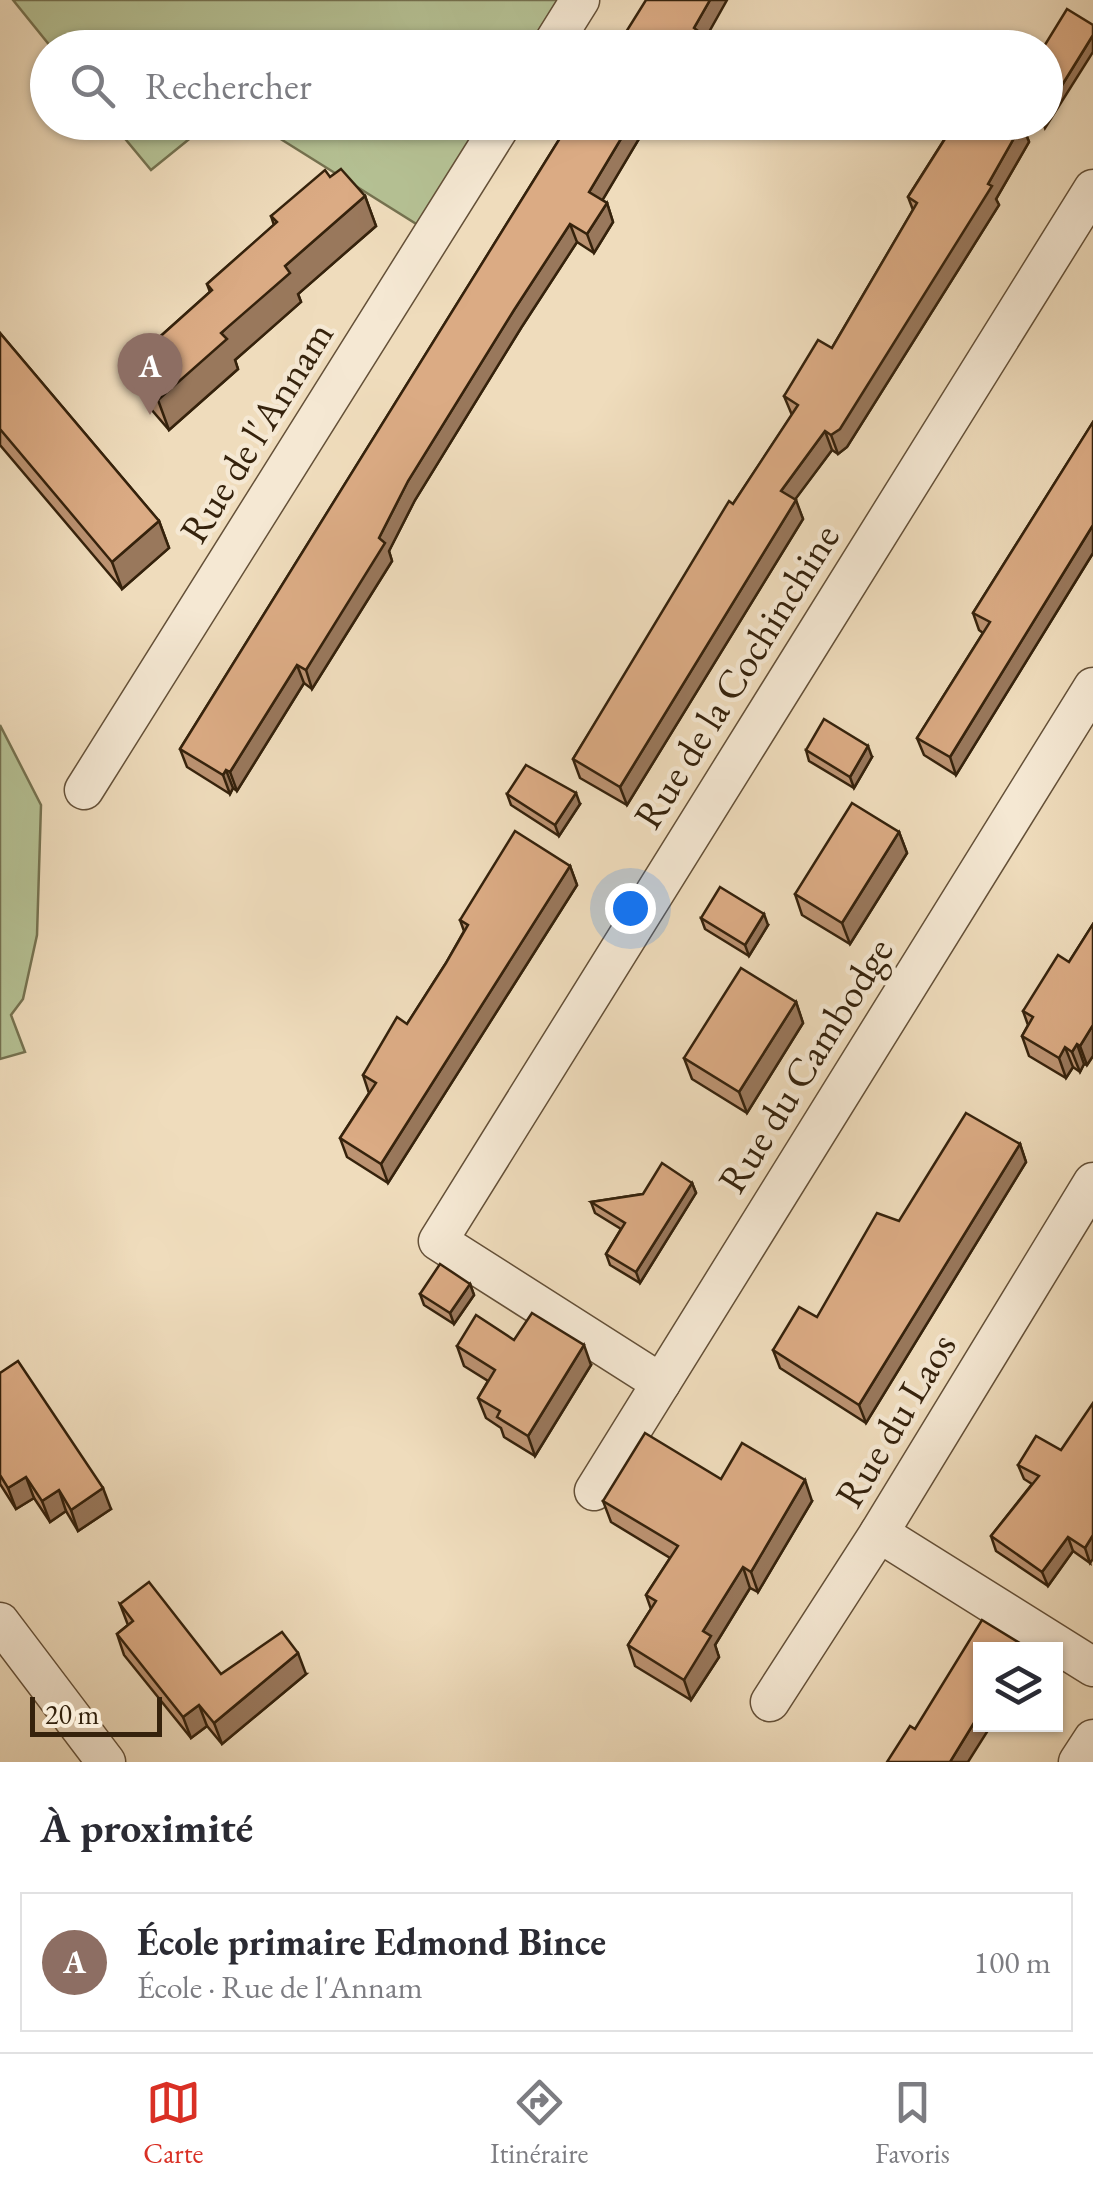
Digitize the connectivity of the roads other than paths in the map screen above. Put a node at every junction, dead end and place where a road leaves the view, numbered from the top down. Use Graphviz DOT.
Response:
graph roads {
  1 [pos="580,0"];
  2 [pos="561,30"];
  3 [pos="492,140"];
  4 [pos="1093,189"];
  5 [pos="1093,687"];
  6 [pos="84,790"];
  7 [pos="1093,1182"];
  8 [pos="660,1383"];
  9 [pos="594,1491"];
  10 [pos="879,1534"];
  11 [pos="0,1622"];
  12 [pos="1093,1666"];
  13 [pos="770,1702"];
  14 [pos="1093,1739"];
  15 [pos="106,1762"];
  16 [pos="1078,1762"];
  1 -- 2 [label="street"];
  3 -- 6 [label="street, Rue de l'Annam"];
  4 -- 8 [label="street, Rue de la Cochinchine"];
  5 -- 8 [label="street, Rue du Cambodge"];
  7 -- 10 [label="street, Rue du Laos"];
  8 -- 9 [label="street, Rue du Cambodge"];
  10 -- 12 [label="street"];
  10 -- 13 [label="street, Rue du Laos"];
  11 -- 15 [label="street"];
  14 -- 16 [label="street"];
}
